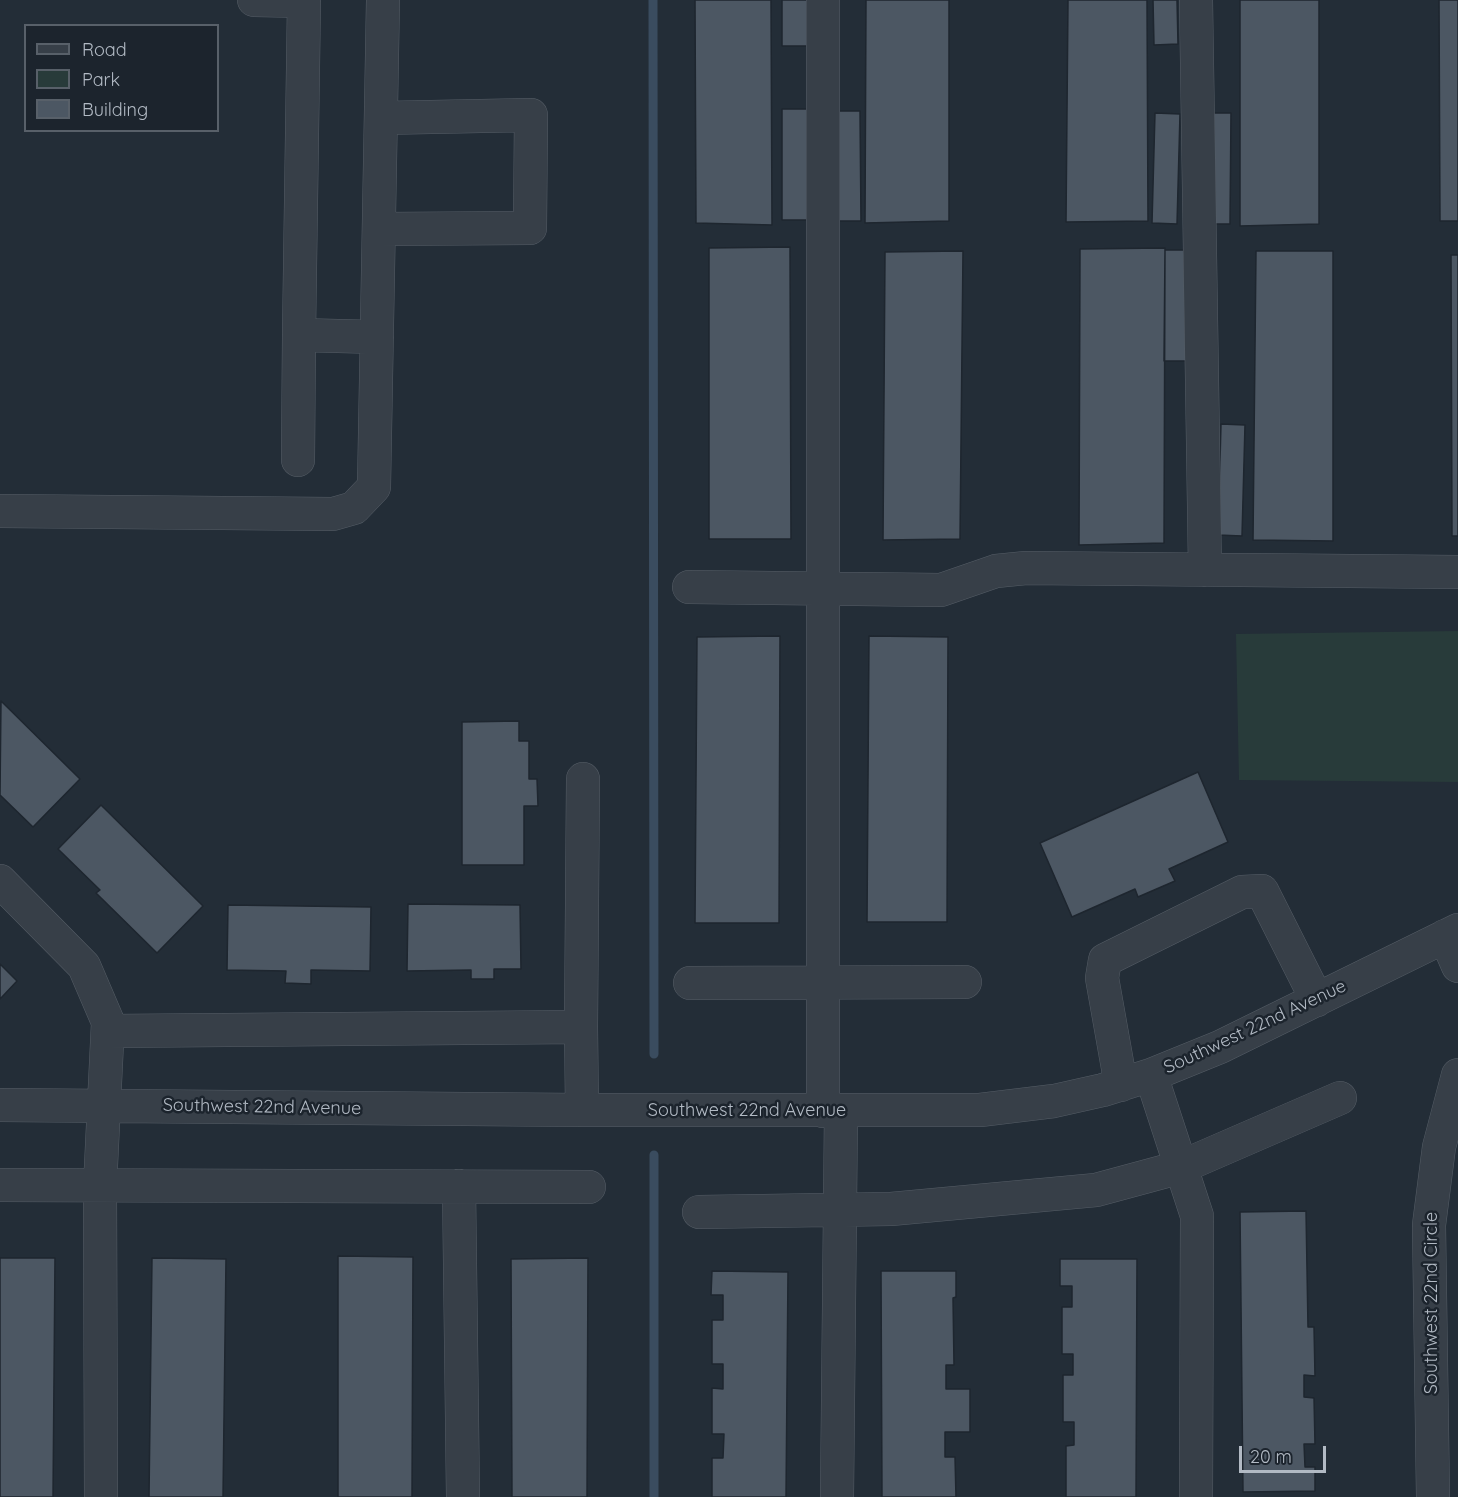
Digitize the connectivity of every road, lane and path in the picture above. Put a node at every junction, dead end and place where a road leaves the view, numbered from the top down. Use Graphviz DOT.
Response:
graph roads {
  1 [pos="254,0"];
  2 [pos="304,0"];
  3 [pos="383,0"];
  4 [pos="823,0"];
  5 [pos="1196,0"];
  6 [pos="381,118"];
  7 [pos="379,229"];
  8 [pos="299,335"];
  9 [pos="377,337"];
  10 [pos="298,460"];
  11 [pos="0,511"];
  12 [pos="1205,570"];
  13 [pos="1458,572"];
  14 [pos="689,586"];
  15 [pos="824,588"];
  16 [pos="583,779"];
  17 [pos="0,881"];
  18 [pos="1451,933"];
  19 [pos="1458,966"];
  20 [pos="824,982"];
  21 [pos="965,982"];
  22 [pos="690,983"];
  23 [pos="1317,1000"];
  24 [pos="581,1027"];
  25 [pos="108,1031"];
  26 [pos="1458,1075"];
  27 [pos="1136,1080"];
  28 [pos="1340,1098"];
  29 [pos="0,1105"];
  30 [pos="104,1106"];
  31 [pos="582,1110"];
  32 [pos="832,1111"];
  33 [pos="1181,1167"];
  34 [pos="1446,1179"];
  35 [pos="0,1185"];
  36 [pos="100,1186"];
  37 [pos="459,1186"];
  38 [pos="589,1187"];
  39 [pos="840,1209"];
  40 [pos="699,1212"];
  41 [pos="1445,1439"];
  42 [pos="101,1497"];
  43 [pos="463,1497"];
  44 [pos="837,1497"];
  45 [pos="1196,1497"];
  46 [pos="1433,1497"];
  1 -- 2 [label="street"];
  2 -- 8 [label="street"];
  3 -- 6 [label="street"];
  4 -- 15 [label="street"];
  5 -- 12 [label="street"];
  6 -- 7 [label="street"];
  6 -- 7 [label="street"];
  7 -- 9 [label="street"];
  8 -- 9 [label="street"];
  8 -- 10 [label="street"];
  9 -- 11 [label="street"];
  12 -- 13 [label="street"];
  12 -- 15 [label="street"];
  14 -- 15 [label="street"];
  15 -- 20 [label="street"];
  16 -- 24 [label="street"];
  17 -- 25 [label="street"];
  18 -- 19 [label="street"];
  18 -- 23 [label="street, Southwest 22nd Avenue"];
  20 -- 21 [label="street"];
  20 -- 22 [label="street"];
  20 -- 32 [label="street"];
  23 -- 27 [label="street, Southwest 22nd Avenue"];
  23 -- 27 [label="street"];
  24 -- 25 [label="street"];
  24 -- 31 [label="street"];
  25 -- 30 [label="street"];
  26 -- 34 [label="street, Southwest 22nd Circle"];
  27 -- 32 [label="street, Southwest 22nd Avenue"];
  27 -- 33 [label="street"];
  28 -- 33 [label="street"];
  29 -- 30 [label="street, Southwest 22nd Avenue"];
  30 -- 31 [label="street, Southwest 22nd Avenue"];
  30 -- 36 [label="street"];
  31 -- 32 [label="street, Southwest 22nd Avenue"];
  32 -- 39 [label="street"];
  33 -- 39 [label="street"];
  33 -- 45 [label="street"];
  34 -- 41 [label="street, Southwest 22nd Circle"];
  35 -- 36 [label="street"];
  36 -- 37 [label="street"];
  36 -- 42 [label="street"];
  37 -- 38 [label="street"];
  37 -- 43 [label="street"];
  39 -- 40 [label="street"];
  39 -- 44 [label="street"];
  41 -- 46 [label="street, Southwest 22nd Circle"];
}
